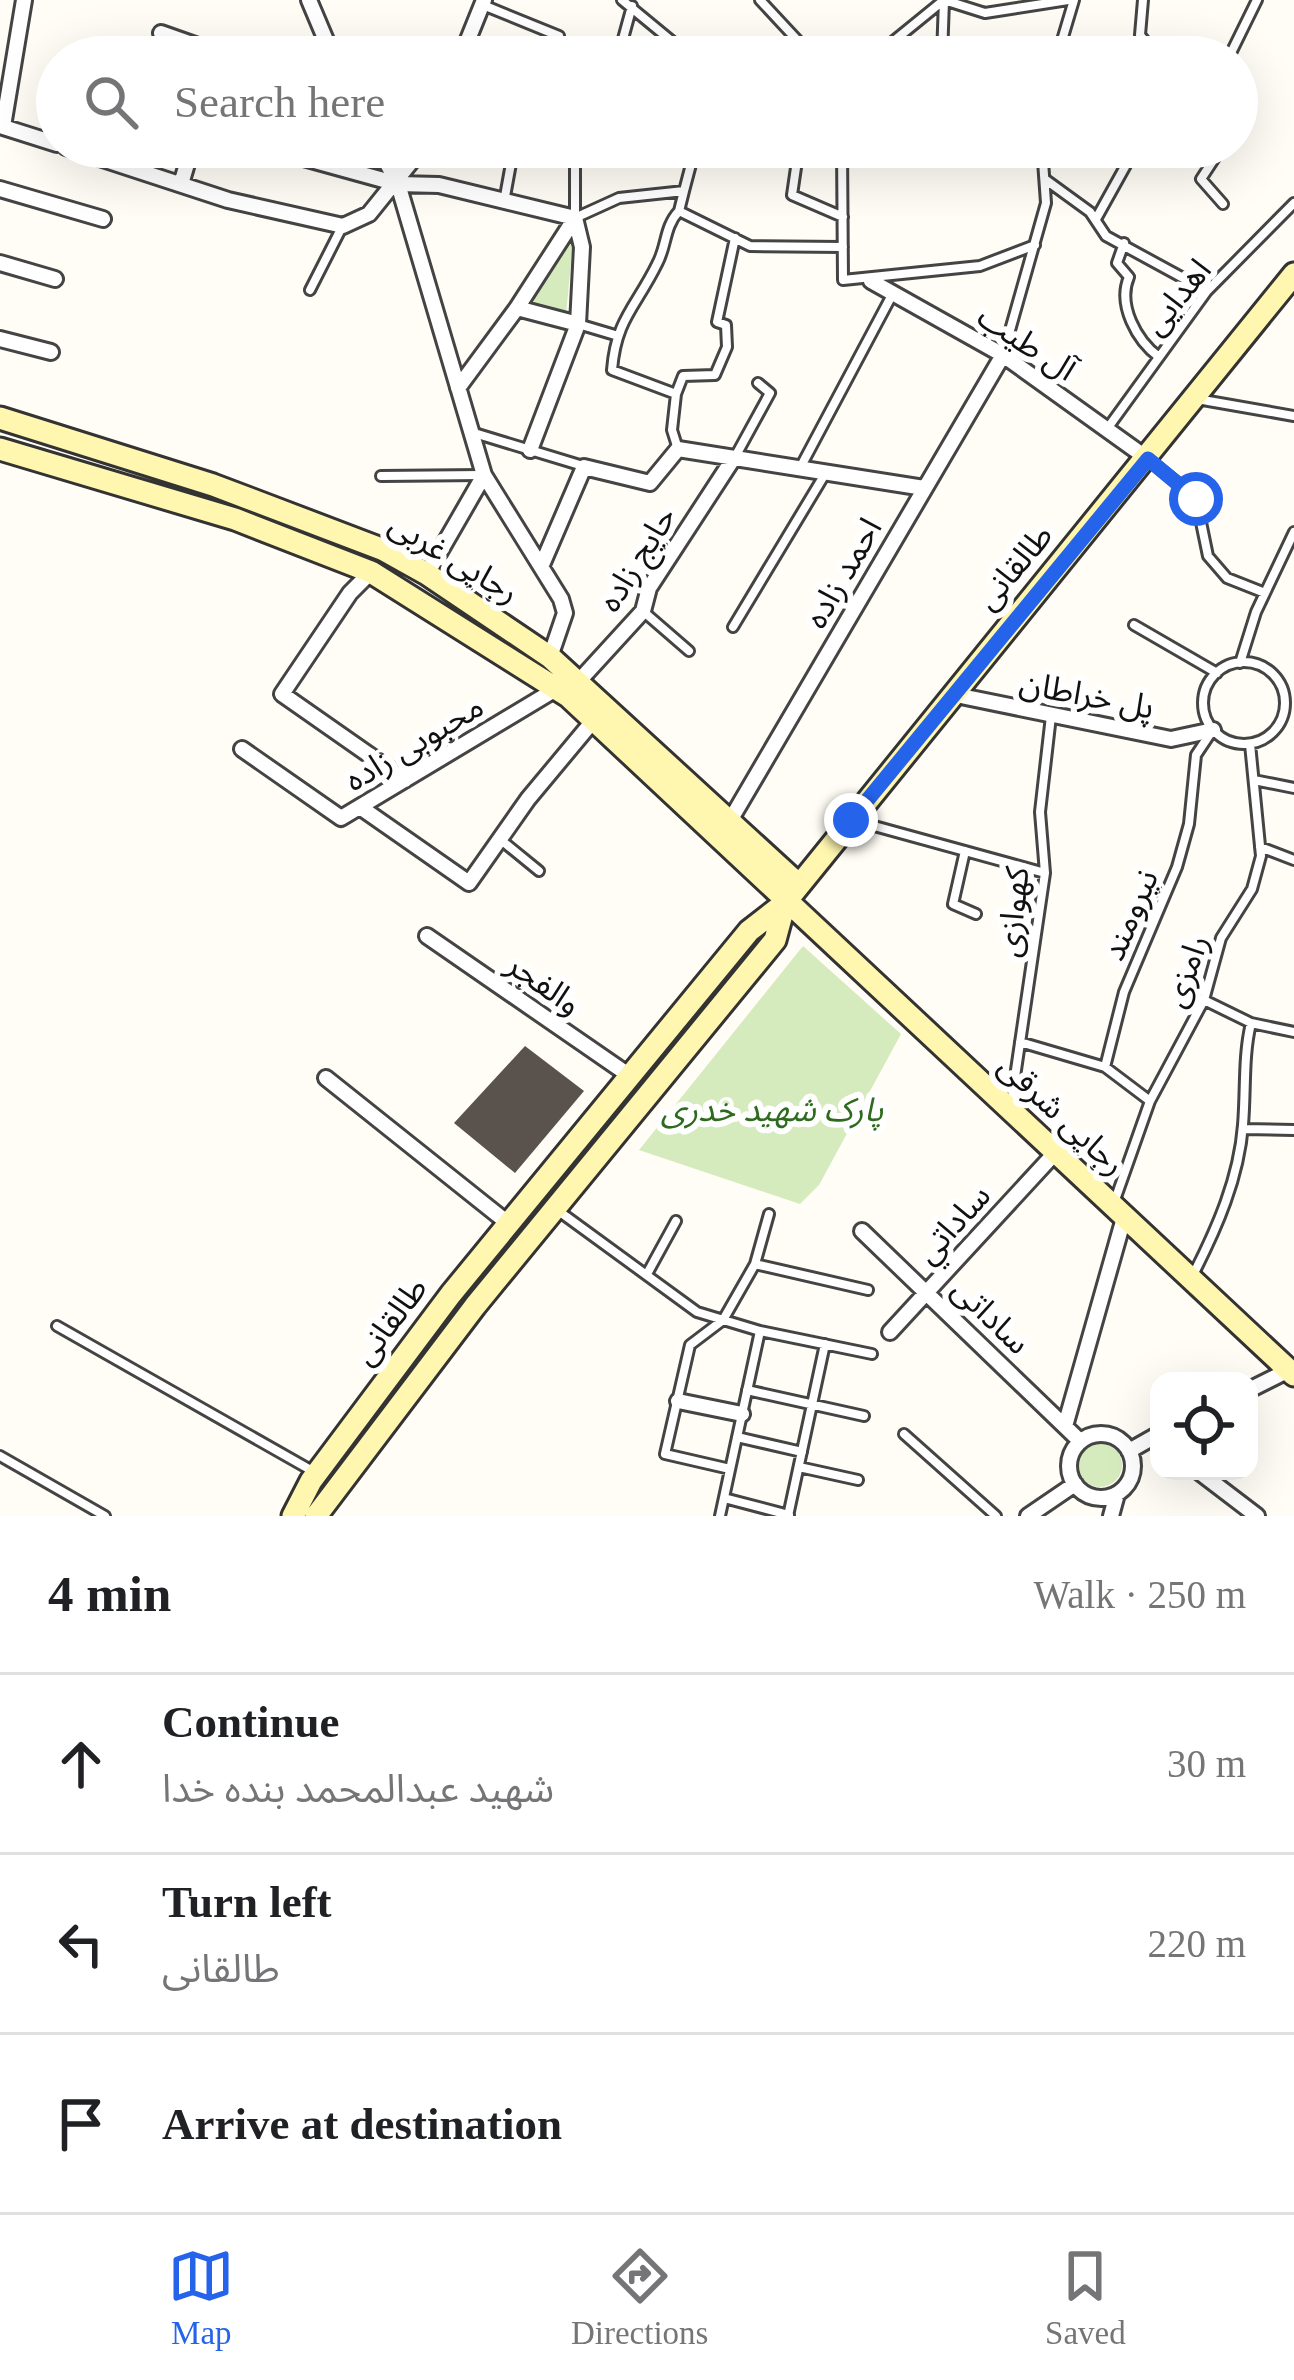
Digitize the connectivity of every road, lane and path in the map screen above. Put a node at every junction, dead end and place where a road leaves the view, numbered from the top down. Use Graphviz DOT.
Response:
graph roads {
  1 [pos="24,0"];
  2 [pos="309,0"];
  3 [pos="622,0"];
  4 [pos="760,0"];
  5 [pos="944,0"];
  6 [pos="1071,0"];
  7 [pos="1143,0"];
  8 [pos="1258,0"];
  9 [pos="483,2"];
  10 [pos="632,6"];
  11 [pos="161,33"];
  12 [pos="169,36"];
  13 [pos="324,36"];
  14 [pos="469,36"];
  15 [pos="559,36"];
  16 [pos="624,36"];
  17 [pos="667,36"];
  18 [pos="794,36"];
  19 [pos="900,36"];
  20 [pos="943,36"];
  21 [pos="1063,36"];
  22 [pos="1141,36"];
  23 [pos="1240,36"];
  24 [pos="1,126"];
  25 [pos="36,137"];
  26 [pos="131,168"];
  27 [pos="186,168"];
  28 [pos="340,168"];
  29 [pos="389,168"];
  30 [pos="409,168"];
  31 [pos="510,168"];
  32 [pos="574,168"];
  33 [pos="688,168"];
  34 [pos="796,168"];
  35 [pos="842,168"];
  36 [pos="1043,168"];
  37 [pos="1124,168"];
  38 [pos="1208,168"];
  39 [pos="1045,179"];
  40 [pos="181,184"];
  41 [pos="398,184"];
  42 [pos="0,189"];
  43 [pos="684,191"];
  44 [pos="504,203"];
  45 [pos="1294,203"];
  46 [pos="1223,204"];
  47 [pos="679,211"];
  48 [pos="843,217"];
  49 [pos="574,218"];
  50 [pos="103,219"];
  51 [pos="1095,220"];
  52 [pos="343,226"];
  53 [pos="735,238"];
  54 [pos="1124,244"];
  55 [pos="1035,245"];
  56 [pos="843,247"];
  57 [pos="0,263"];
  58 [pos="55,279"];
  59 [pos="1292,280"];
  60 [pos="871,281"];
  61 [pos="310,290"];
  62 [pos="1207,291"];
  63 [pos="892,295"];
  64 [pos="518,308"];
  65 [pos="578,324"];
  66 [pos="615,335"];
  67 [pos="0,339"];
  68 [pos="51,352"];
  69 [pos="1003,355"];
  70 [pos="1159,357"];
  71 [pos="758,383"];
  72 [pos="458,388"];
  73 [pos="676,394"];
  74 [pos="1196,399"];
  75 [pos="1294,416"];
  76 [pos="0,418"];
  77 [pos="1107,430"];
  78 [pos="470,432"];
  79 [pos="678,448"];
  80 [pos="0,449"];
  81 [pos="530,450"];
  82 [pos="734,459"];
  83 [pos="1148,459"];
  84 [pos="584,467"];
  85 [pos="800,469"];
  86 [pos="825,474"];
  87 [pos="484,475"];
  88 [pos="381,476"];
  89 [pos="924,488"];
  90 [pos="1294,532"];
  91 [pos="384,550"];
  92 [pos="541,567"];
  93 [pos="371,572"];
  94 [pos="427,574"];
  95 [pos="1265,593"];
  96 [pos="643,611"];
  97 [pos="1134,625"];
  98 [pos="734,627"];
  99 [pos="689,651"];
  100 [pos="550,657"];
  101 [pos="1240,663"];
  102 [pos="1217,673"];
  103 [pos="579,681"];
  104 [pos="1294,687"];
  105 [pos="1282,688"];
  106 [pos="556,689"];
  107 [pos="951,694"];
  108 [pos="1051,716"];
  109 [pos="593,721"];
  110 [pos="1213,730"];
  111 [pos="1250,744"];
  112 [pos="242,749"];
  113 [pos="405,780"];
  114 [pos="1254,780"];
  115 [pos="1294,788"];
  116 [pos="360,807"];
  117 [pos="731,819"];
  118 [pos="851,820"];
  119 [pos="500,839"];
  120 [pos="1260,847"];
  121 [pos="964,850"];
  122 [pos="1294,860"];
  123 [pos="539,871"];
  124 [pos="1045,873"];
  125 [pos="792,894"];
  126 [pos="976,914"];
  127 [pos="427,936"];
  128 [pos="1204,1000"];
  129 [pos="1252,1023"];
  130 [pos="1294,1032"];
  131 [pos="1020,1042"];
  132 [pos="1105,1067"];
  133 [pos="630,1076"];
  134 [pos="326,1078"];
  135 [pos="1150,1101"];
  136 [pos="1010,1112"];
  137 [pos="1243,1129"];
  138 [pos="1294,1130"];
  139 [pos="1055,1153"];
  140 [pos="554,1208"];
  141 [pos="1118,1213"];
  142 [pos="770,1214"];
  143 [pos="676,1221"];
  144 [pos="509,1224"];
  145 [pos="862,1231"];
  146 [pos="755,1264"];
  147 [pos="647,1274"];
  148 [pos="1191,1280"];
  149 [pos="868,1290"];
  150 [pos="927,1292"];
  151 [pos="723,1319"];
  152 [pos="58,1325"];
  153 [pos="760,1331"];
  154 [pos="890,1332"];
  155 [pos="825,1344"];
  156 [pos="872,1354"];
  157 [pos="1292,1371"];
  158 [pos="1258,1386"];
  159 [pos="747,1390"];
  160 [pos="678,1401"];
  161 [pos="812,1405"];
  162 [pos="742,1414"];
  163 [pos="864,1417"];
  164 [pos="1065,1426"];
  165 [pos="904,1434"];
  166 [pos="737,1437"];
  167 [pos="1150,1439"];
  168 [pos="1080,1441"];
  169 [pos="1129,1450"];
  170 [pos="802,1452"];
  171 [pos="0,1456"];
  172 [pos="799,1467"];
  173 [pos="730,1469"];
  174 [pos="317,1474"];
  175 [pos="858,1480"];
  176 [pos="1210,1480"];
  177 [pos="1075,1484"];
  178 [pos="1117,1494"];
  179 [pos="724,1498"];
  180 [pos="789,1515"];
  181 [pos="105,1516"];
  182 [pos="293,1516"];
  183 [pos="316,1516"];
  184 [pos="720,1516"];
  185 [pos="996,1516"];
  186 [pos="1028,1516"];
  187 [pos="1111,1516"];
  188 [pos="1257,1516"];
  1 -- 24 [label="street"];
  2 -- 13 [label="street"];
  3 -- 10 [label="lane"];
  4 -- 18 [label="lane"];
  5 -- 6 [label="lane"];
  5 -- 19 [label="lane"];
  5 -- 20 [label="lane"];
  6 -- 21 [label="lane"];
  7 -- 22 [label="lane"];
  8 -- 23 [label="lane"];
  9 -- 14 [label="street"];
  9 -- 15 [label="lane"];
  10 -- 16 [label="lane"];
  10 -- 17 [label="lane"];
  11 -- 12 [label="street"];
  24 -- 25 [label="street"];
  26 -- 40 [label="street"];
  27 -- 40 [label="street"];
  28 -- 41 [label="street"];
  29 -- 41 [label="street"];
  30 -- 41 [label="street"];
  31 -- 44 [label="lane"];
  32 -- 49 [label="lane"];
  33 -- 43 [label="lane"];
  34 -- 48 [label="lane"];
  35 -- 48 [label="lane"];
  36 -- 39 [label="lane"];
  37 -- 51 [label="lane"];
  38 -- 46 [label="lane"];
  39 -- 51 [label="lane"];
  39 -- 55 [label="lane"];
  40 -- 52 [label="street"];
  41 -- 44 [label="street"];
  41 -- 52 [label="street"];
  41 -- 72 [label="street"];
  42 -- 50 [label="street"];
  43 -- 47 [label="lane"];
  43 -- 49 [label="lane"];
  44 -- 49 [label="street"];
  45 -- 62 [label="lane, اهدایی"];
  47 -- 53 [label="lane"];
  47 -- 66 [label="lane"];
  48 -- 56 [label="lane"];
  49 -- 64 [label="street"];
  49 -- 65 [label="street"];
  51 -- 54 [label="lane"];
  52 -- 61 [label="lane"];
  53 -- 56 [label="lane"];
  53 -- 73 [label="lane"];
  54 -- 62 [label="lane"];
  54 -- 70 [label="lane"];
  55 -- 60 [label="lane"];
  55 -- 69 [label="lane"];
  56 -- 60 [label="lane"];
  57 -- 58 [label="street"];
  59 -- 74 [label="street, طالقانی"];
  60 -- 63 [label="street, آل طیب"];
  62 -- 70 [label="lane, اهدایی"];
  63 -- 69 [label="street, آل طیب"];
  63 -- 85 [label="lane"];
  64 -- 65 [label="street"];
  64 -- 72 [label="street"];
  65 -- 66 [label="lane"];
  65 -- 81 [label="street"];
  66 -- 73 [label="lane"];
  67 -- 68 [label="street"];
  69 -- 77 [label="street, آل طیب"];
  69 -- 89 [label="street, احمد زاده"];
  70 -- 77 [label="lane, اهدایی"];
  71 -- 82 [label="lane"];
  72 -- 78 [label="street"];
  73 -- 79 [label="lane"];
  74 -- 75 [label="lane"];
  74 -- 83 [label="street, طالقانی"];
  76 -- 91 [label="street, رجایی غربی"];
  77 -- 83 [label="street, آل طیب"];
  78 -- 81 [label="lane"];
  78 -- 87 [label="street"];
  79 -- 82 [label="street"];
  79 -- 84 [label="street"];
  80 -- 93 [label="street, رجایی غربی"];
  81 -- 84 [label="lane"];
  82 -- 85 [label="street"];
  82 -- 96 [label="street, حایج زاده"];
  83 -- 95 [label="lane"];
  83 -- 107 [label="street, طالقانی"];
  84 -- 92 [label="street"];
  85 -- 86 [label="street"];
  86 -- 89 [label="street"];
  86 -- 98 [label="lane"];
  87 -- 88 [label="lane"];
  87 -- 92 [label="street"];
  87 -- 94 [label="street"];
  89 -- 117 [label="street, احمد زاده"];
  90 -- 95 [label="lane"];
  91 -- 93 [label="street"];
  91 -- 94 [label="street, رجایی غربی"];
  92 -- 100 [label="street"];
  93 -- 106 [label="street, رجایی غربی"];
  93 -- 113 [label="street"];
  94 -- 100 [label="street, رجایی غربی"];
  95 -- 101 [label="lane"];
  96 -- 99 [label="lane"];
  96 -- 103 [label="street, حایج زاده"];
  97 -- 102 [label="lane"];
  100 -- 103 [label="street, رجایی غربی"];
  101 -- 102 [label="lane"];
  101 -- 105 [label="lane"];
  102 -- 110 [label="lane"];
  103 -- 117 [label="street, رجایی غربی"];
  104 -- 105 [label="lane"];
  105 -- 111 [label="lane"];
  106 -- 109 [label="street, رجایی غربی"];
  106 -- 113 [label="street, محبوبی زاده"];
  107 -- 108 [label="street, پل خراطان"];
  107 -- 118 [label="street, طالقانی"];
  108 -- 110 [label="street, پل خراطان"];
  108 -- 124 [label="lane, کهوازی"];
  109 -- 119 [label="street"];
  109 -- 125 [label="street, رجایی غربی"];
  110 -- 111 [label="lane"];
  110 -- 132 [label="lane, نیرومند"];
  111 -- 114 [label="lane, رامزی"];
  112 -- 116 [label="street, محبوبی زاده"];
  113 -- 116 [label="street, محبوبی زاده"];
  114 -- 115 [label="lane"];
  114 -- 120 [label="lane, رامزی"];
  116 -- 119 [label="street"];
  117 -- 125 [label="street, رجایی غربی"];
  118 -- 121 [label="lane"];
  118 -- 125 [label="street, طالقانی"];
  119 -- 123 [label="lane"];
  120 -- 122 [label="lane"];
  120 -- 128 [label="lane, رامزی"];
  121 -- 124 [label="lane"];
  121 -- 126 [label="lane"];
  124 -- 131 [label="lane, کهوازی"];
  125 -- 133 [label="street, طالقانی"];
  125 -- 136 [label="street, رجایی شرقی"];
  125 -- 140 [label="street, طالقانی"];
  127 -- 133 [label="street, والفجر"];
  128 -- 129 [label="lane"];
  128 -- 135 [label="lane, رامزی"];
  129 -- 130 [label="lane"];
  129 -- 137 [label="lane"];
  131 -- 132 [label="lane"];
  131 -- 136 [label="lane, کهوازی"];
  132 -- 135 [label="lane"];
  133 -- 144 [label="street, طالقانی"];
  134 -- 144 [label="street"];
  135 -- 141 [label="lane, رامزی"];
  136 -- 139 [label="street, رجایی شرقی"];
  137 -- 138 [label="lane"];
  137 -- 148 [label="lane"];
  139 -- 141 [label="street, رجایی شرقی"];
  139 -- 150 [label="street, ساداتي"];
  140 -- 147 [label="lane"];
  140 -- 183 [label="street, طالقانی"];
  141 -- 148 [label="street, رجایی شرقی"];
  141 -- 164 [label="street"];
  142 -- 146 [label="lane"];
  143 -- 147 [label="lane"];
  144 -- 174 [label="street, طالقانی"];
  145 -- 150 [label="street, ساداتی"];
  146 -- 149 [label="lane"];
  146 -- 151 [label="lane"];
  147 -- 151 [label="lane"];
  148 -- 157 [label="street, رجایی شرقی"];
  150 -- 154 [label="street, ساداتي"];
  150 -- 164 [label="street, ساداتی"];
  151 -- 153 [label="lane"];
  151 -- 160 [label="lane"];
  152 -- 174 [label="lane"];
  153 -- 155 [label="lane"];
  153 -- 159 [label="lane"];
  155 -- 156 [label="lane"];
  155 -- 161 [label="lane"];
  157 -- 158 [label="street"];
  159 -- 161 [label="lane"];
  159 -- 162 [label="lane"];
  160 -- 162 [label="street"];
  160 -- 173 [label="lane"];
  161 -- 163 [label="lane"];
  161 -- 170 [label="lane"];
  162 -- 166 [label="lane"];
  164 -- 168 [label="street, ساداتی"];
  165 -- 185 [label="lane"];
  166 -- 170 [label="lane"];
  166 -- 173 [label="lane"];
  167 -- 169 [label="street"];
  168 -- 169 [label="street"];
  168 -- 177 [label="street"];
  169 -- 178 [label="street"];
  170 -- 172 [label="lane"];
  171 -- 181 [label="lane"];
  172 -- 175 [label="lane"];
  172 -- 180 [label="lane"];
  173 -- 179 [label="lane"];
  174 -- 182 [label="street, طالقانی"];
  176 -- 188 [label="street"];
  177 -- 178 [label="street"];
  177 -- 186 [label="street"];
  178 -- 187 [label="street"];
  179 -- 180 [label="lane"];
  179 -- 184 [label="lane"];
}
